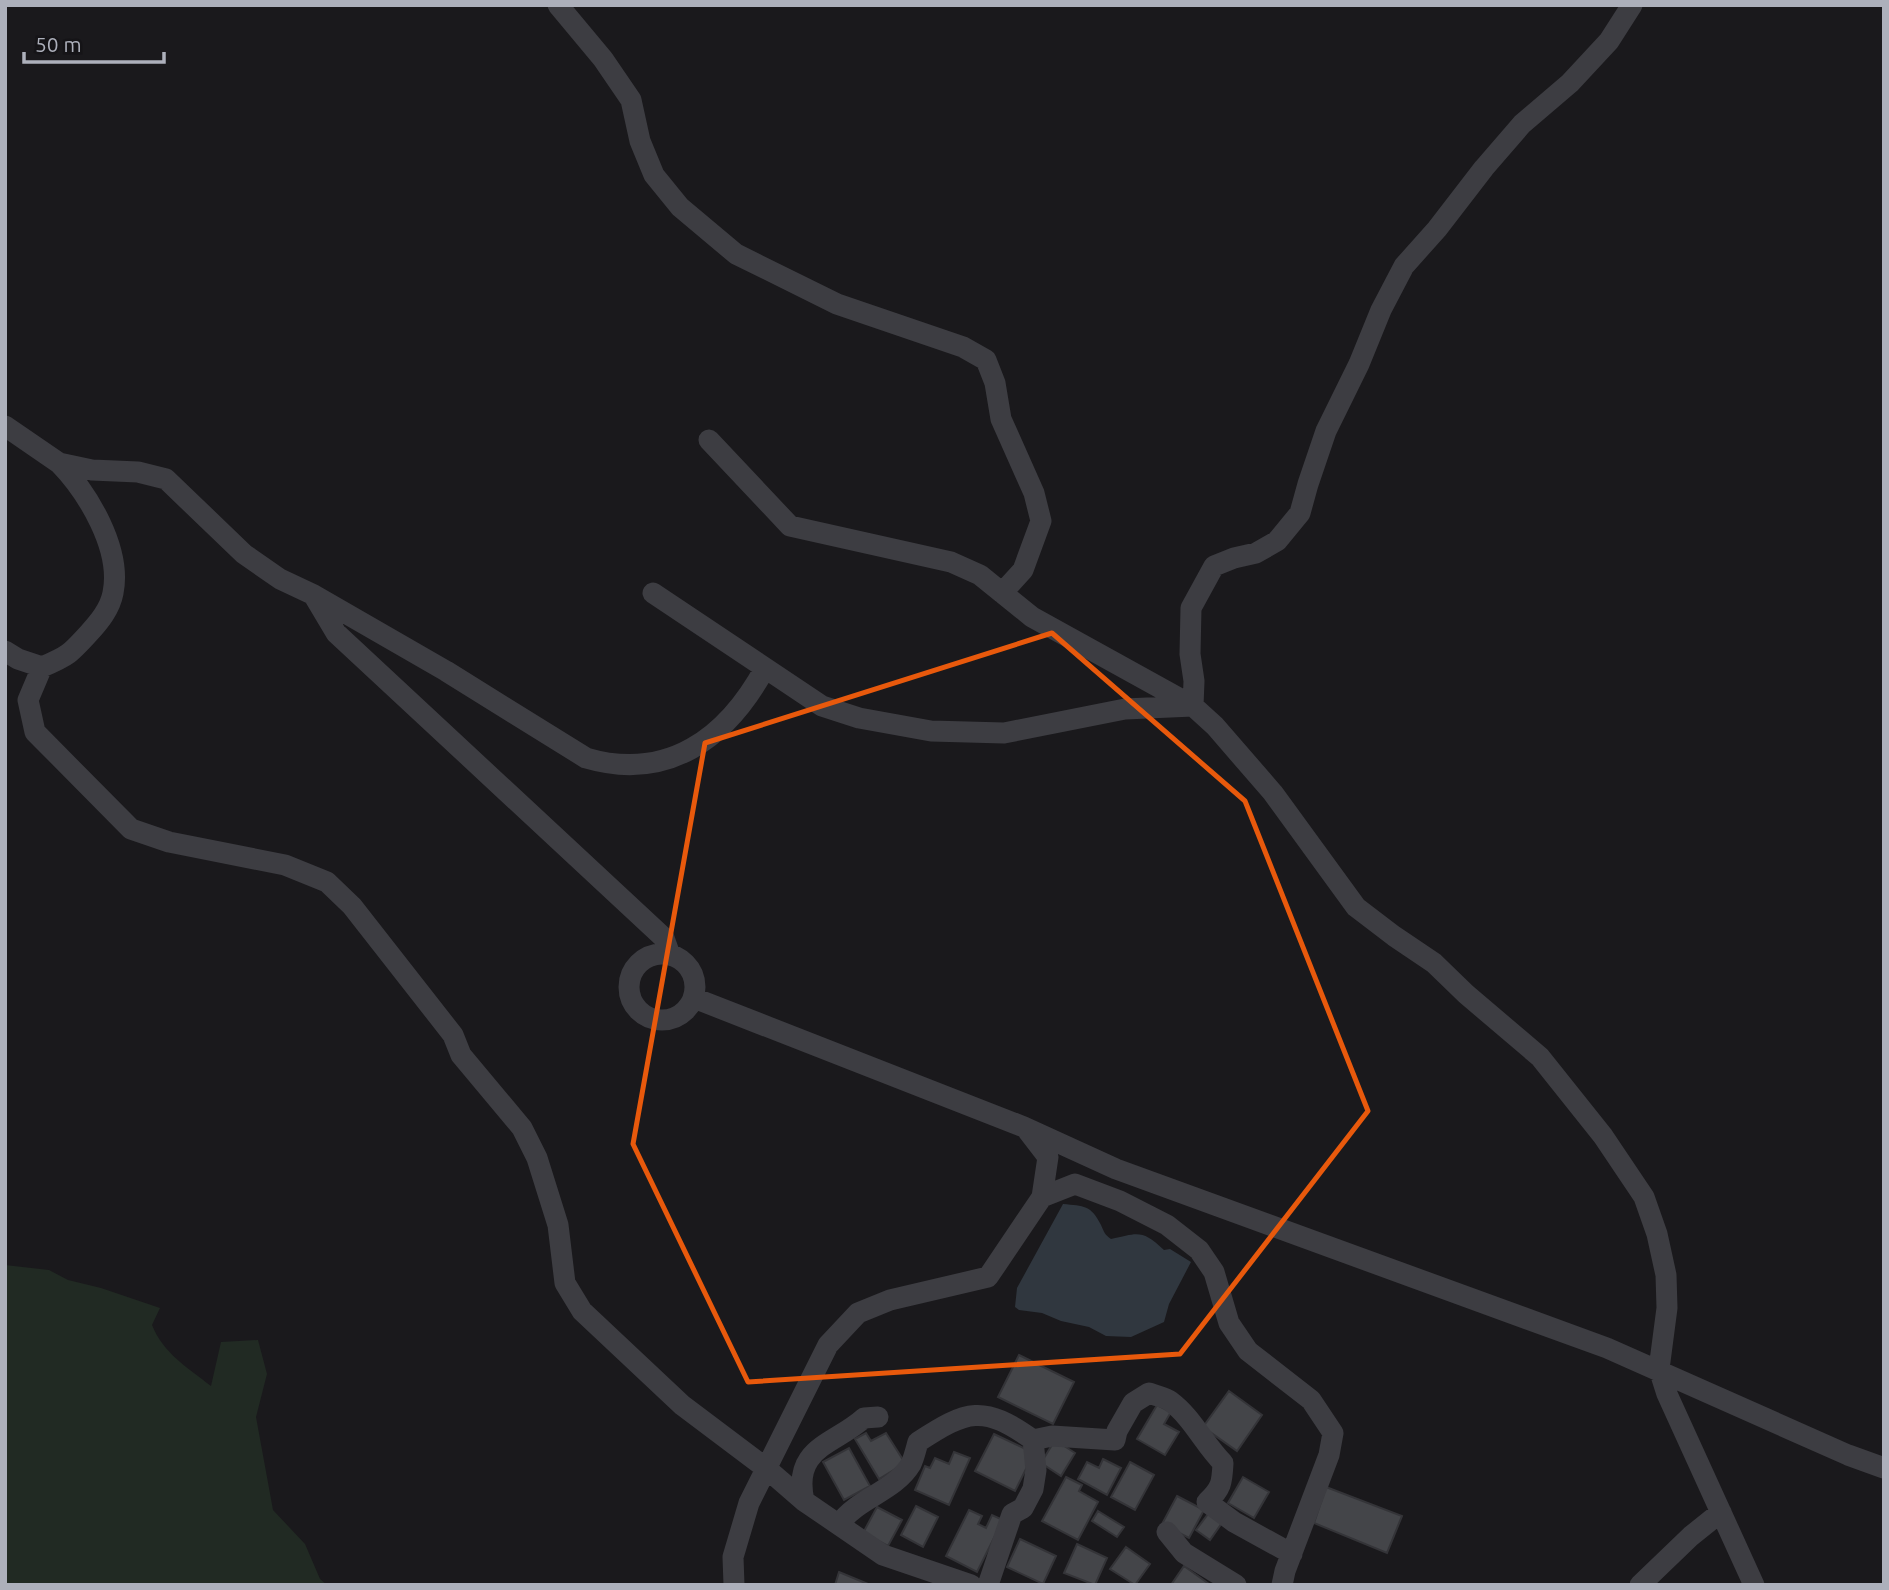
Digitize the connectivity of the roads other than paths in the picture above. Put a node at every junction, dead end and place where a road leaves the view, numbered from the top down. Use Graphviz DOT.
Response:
graph roads {
  1 [pos="558,5"];
  2 [pos="1632,5"];
  3 [pos="5,426"];
  4 [pos="709,440"];
  5 [pos="59,463"];
  6 [pos="653,593"];
  7 [pos="1002,593"];
  8 [pos="314,594"];
  9 [pos="5,651"];
  10 [pos="42,667"];
  11 [pos="765,668"];
  12 [pos="1193,706"];
  13 [pos="670,955"];
  14 [pos="694,998"];
  15 [pos="1024,1127"];
  16 [pos="1042,1197"];
  17 [pos="1659,1369"];
  18 [pos="878,1418"];
  19 [pos="1033,1440"];
  20 [pos="767,1468"];
  21 [pos="1884,1468"];
  22 [pos="804,1501"];
  23 [pos="1721,1512"];
  24 [pos="839,1524"];
  25 [pos="1167,1532"];
  26 [pos="1292,1554"];
  27 [pos="932,1578"];
  28 [pos="734,1585"];
  29 [pos="971,1585"];
  30 [pos="988,1585"];
  31 [pos="1236,1585"];
  32 [pos="1282,1585"];
  33 [pos="1640,1585"];
  34 [pos="1754,1585"];
  1 -- 7 [label="street"];
  2 -- 12 [label="street"];
  3 -- 5 [label="street"];
  4 -- 7 [label="street"];
  5 -- 8 [label="street"];
  5 -- 10 [label="street"];
  6 -- 11 [label="street"];
  7 -- 12 [label="street"];
  8 -- 11 [label="street"];
  8 -- 13 [label="street"];
  9 -- 10 [label="street"];
  10 -- 20 [label="street"];
  11 -- 12 [label="street"];
  12 -- 17 [label="street"];
  13 -- 14 [label="street"];
  13 -- 14 [label="street"];
  14 -- 15 [label="street"];
  15 -- 16 [label="street"];
  15 -- 17 [label="street"];
  16 -- 20 [label="street"];
  16 -- 26 [label="street"];
  17 -- 21 [label="street"];
  17 -- 23 [label="street"];
  18 -- 22 [label="street"];
  19 -- 24 [label="street"];
  19 -- 26 [label="street"];
  19 -- 30 [label="street"];
  20 -- 22 [label="street"];
  20 -- 28 [label="street"];
  22 -- 24 [label="street"];
  23 -- 33 [label="street"];
  23 -- 34 [label="street"];
  24 -- 27 [label="street"];
  25 -- 31 [label="street"];
  26 -- 32 [label="street"];
  27 -- 29 [label="street"];
}
